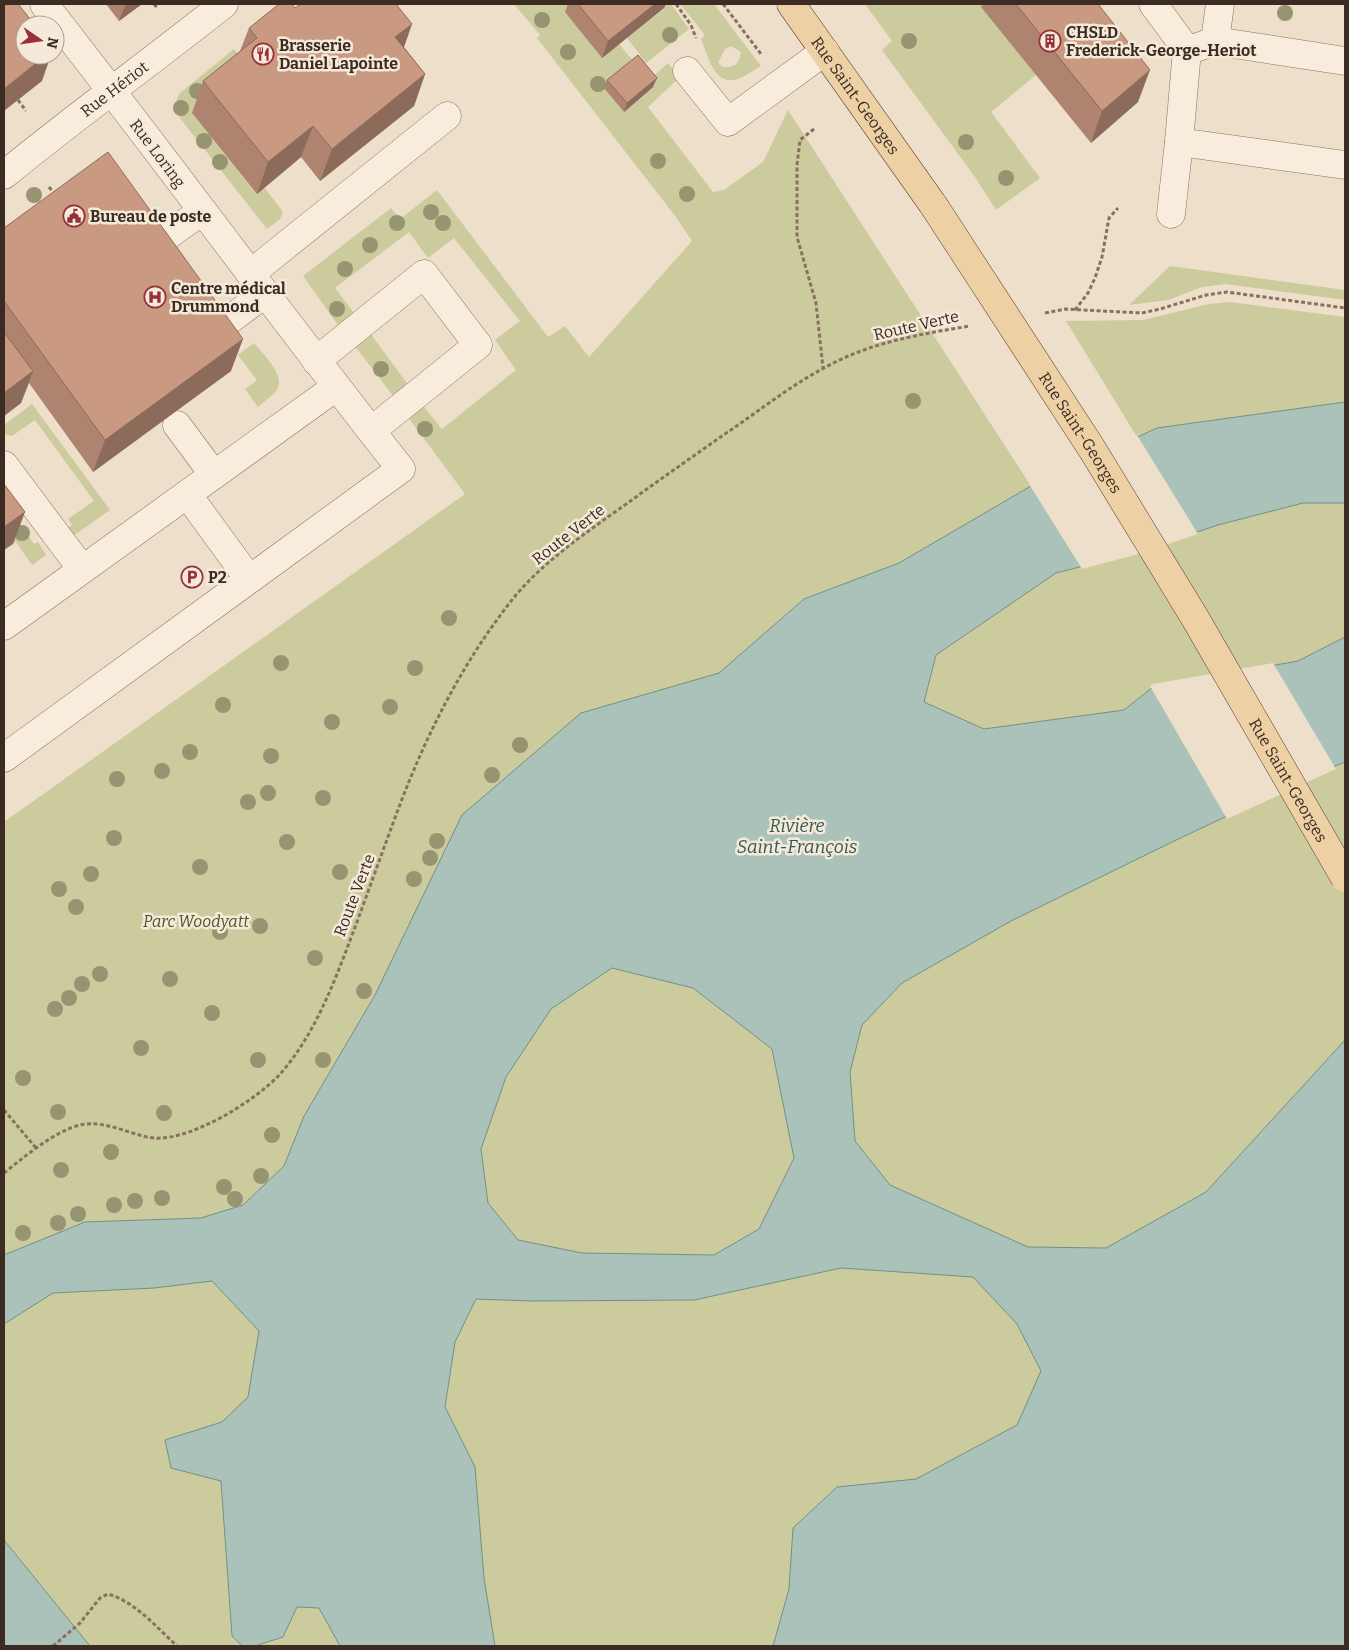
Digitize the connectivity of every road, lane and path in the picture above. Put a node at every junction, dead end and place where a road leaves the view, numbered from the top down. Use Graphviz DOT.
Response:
graph roads {
  1 [pos="44,4"];
  2 [pos="154,4"];
  3 [pos="224,4"];
  4 [pos="723,4"];
  5 [pos="791,4"];
  6 [pos="1153,4"];
  7 [pos="1220,4"];
  8 [pos="158,9"];
  9 [pos="1215,41"];
  10 [pos="1187,50"];
  11 [pos="825,51"];
  12 [pos="766,61"];
  13 [pos="1345,61"];
  14 [pos="687,71"];
  15 [pos="112,91"];
  16 [pos="18,100"];
  17 [pos="26,110"];
  18 [pos="448,116"];
  19 [pos="814,129"];
  20 [pos="1179,142"];
  21 [pos="1345,165"];
  22 [pos="4,175"];
  23 [pos="49,187"];
  24 [pos="59,200"];
  25 [pos="1118,208"];
  26 [pos="202,211"];
  27 [pos="1171,214"];
  28 [pos="153,246"];
  29 [pos="257,284"];
  30 [pos="1345,308"];
  31 [pos="1076,310"];
  32 [pos="1036,314"];
  33 [pos="979,324"];
  34 [pos="216,330"];
  35 [pos="316,361"];
  36 [pos="823,368"];
  37 [pos="336,387"];
  38 [pos="177,425"];
  39 [pos="371,431"];
  40 [pos="4,465"];
  41 [pos="214,475"];
  42 [pos="187,494"];
  43 [pos="82,569"];
  44 [pos="250,580"];
  45 [pos="4,626"];
  46 [pos="4,758"];
  47 [pos="1345,878"];
  48 [pos="4,1110"];
  49 [pos="36,1148"];
  50 [pos="4,1173"];
  51 [pos="53,1646"];
  52 [pos="177,1646"];
  1 -- 15 [label="street, Rue Loring"];
  2 -- 8 [label="path"];
  3 -- 15 [label="street, Rue Hériot"];
  4 -- 12 [label="path"];
  5 -- 11 [label="main road, Rue Saint-Georges"];
  6 -- 10 [label="street"];
  7 -- 9 [label="street"];
  9 -- 10 [label="street"];
  9 -- 13 [label="street"];
  10 -- 20 [label="street"];
  11 -- 14 [label="street"];
  11 -- 47 [label="main road, Rue Saint-Georges, bridge"];
  15 -- 22 [label="street, Rue Hériot"];
  15 -- 26 [label="street, Rue Loring"];
  16 -- 17 [label="path"];
  18 -- 29 [label="street"];
  19 -- 36 [label="path"];
  20 -- 21 [label="street"];
  20 -- 27 [label="street"];
  23 -- 24 [label="path"];
  25 -- 31 [label="path"];
  26 -- 28 [label="street"];
  26 -- 29 [label="street, Rue Loring"];
  29 -- 34 [label="street"];
  29 -- 35 [label="street, Rue Loring"];
  30 -- 31 [label="path"];
  31 -- 32 [label="path"];
  33 -- 36 [label="path, Route Verte"];
  35 -- 37 [label="street, Rue Loring"];
  35 -- 39 [label="street"];
  36 -- 49 [label="path, Route Verte"];
  37 -- 39 [label="street, Rue Loring"];
  37 -- 41 [label="street"];
  38 -- 41 [label="street"];
  39 -- 44 [label="street, Rue Loring"];
  40 -- 43 [label="street"];
  41 -- 42 [label="street"];
  42 -- 43 [label="street"];
  42 -- 44 [label="street"];
  43 -- 45 [label="street"];
  44 -- 46 [label="street"];
  48 -- 49 [label="path"];
  49 -- 50 [label="path, Route Verte"];
  51 -- 52 [label="path"];
}
